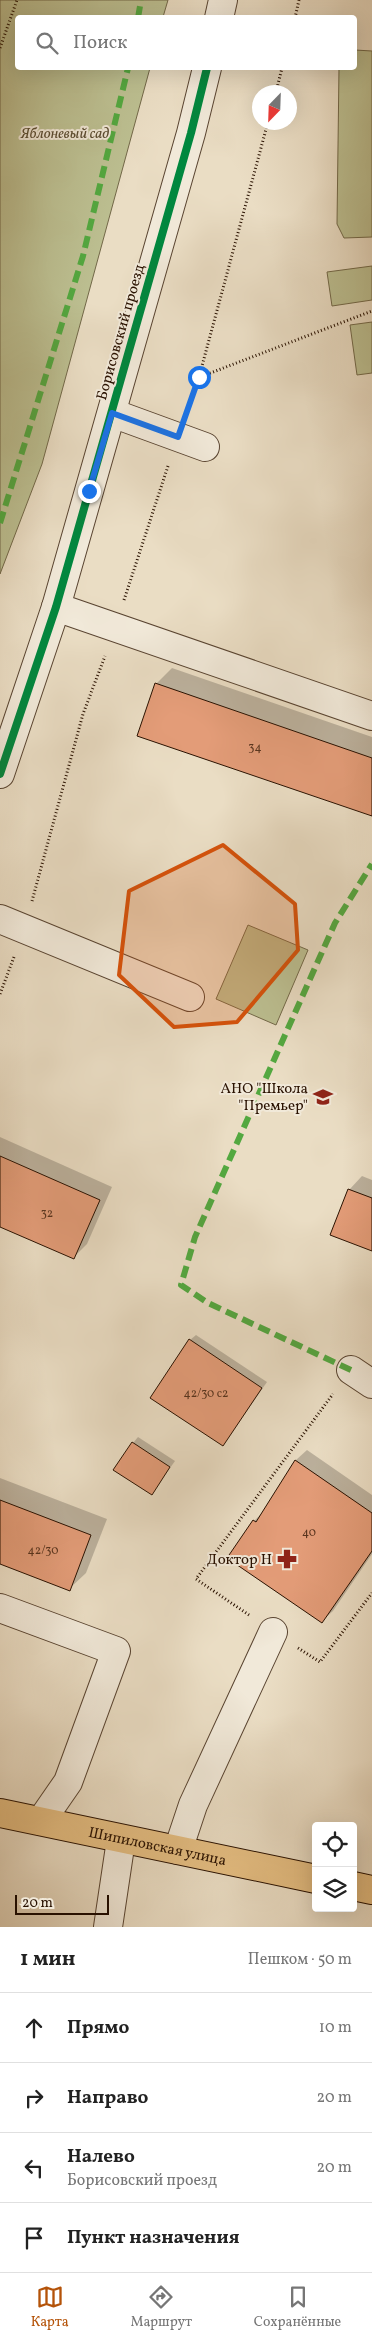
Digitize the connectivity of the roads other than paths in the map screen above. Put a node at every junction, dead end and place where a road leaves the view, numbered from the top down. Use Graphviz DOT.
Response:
graph roads {
  1 [pos="223,0"];
  2 [pos="220,15"];
  3 [pos="207,70"];
  4 [pos="112,413"];
  5 [pos="205,447"];
  6 [pos="56,607"];
  7 [pos="372,716"];
  8 [pos="0,774"];
  9 [pos="0,919"];
  10 [pos="190,997"];
  11 [pos="0,1608"];
  12 [pos="273,1632"];
  13 [pos="0,1813"];
  14 [pos="41,1821"];
  15 [pos="121,1840"];
  16 [pos="178,1850"];
  17 [pos="312,1878"];
  18 [pos="357,1887"];
  19 [pos="372,1890"];
  20 [pos="108,1927"];
  1 -- 2 [label="street"];
  3 -- 4 [label="street, Борисовский проезд"];
  4 -- 5 [label="street"];
  4 -- 6 [label="street, Борисовский проезд"];
  6 -- 7 [label="street"];
  6 -- 8 [label="street, Борисовский проезд"];
  9 -- 10 [label="street"];
  11 -- 14 [label="street"];
  12 -- 16 [label="street"];
  13 -- 14 [label="main road, Шипиловская улица"];
  14 -- 15 [label="main road, Шипиловская улица"];
  15 -- 16 [label="main road, Шипиловская улица"];
  15 -- 20 [label="street"];
  16 -- 17 [label="main road, Шипиловская улица"];
  18 -- 19 [label="main road"];
}
